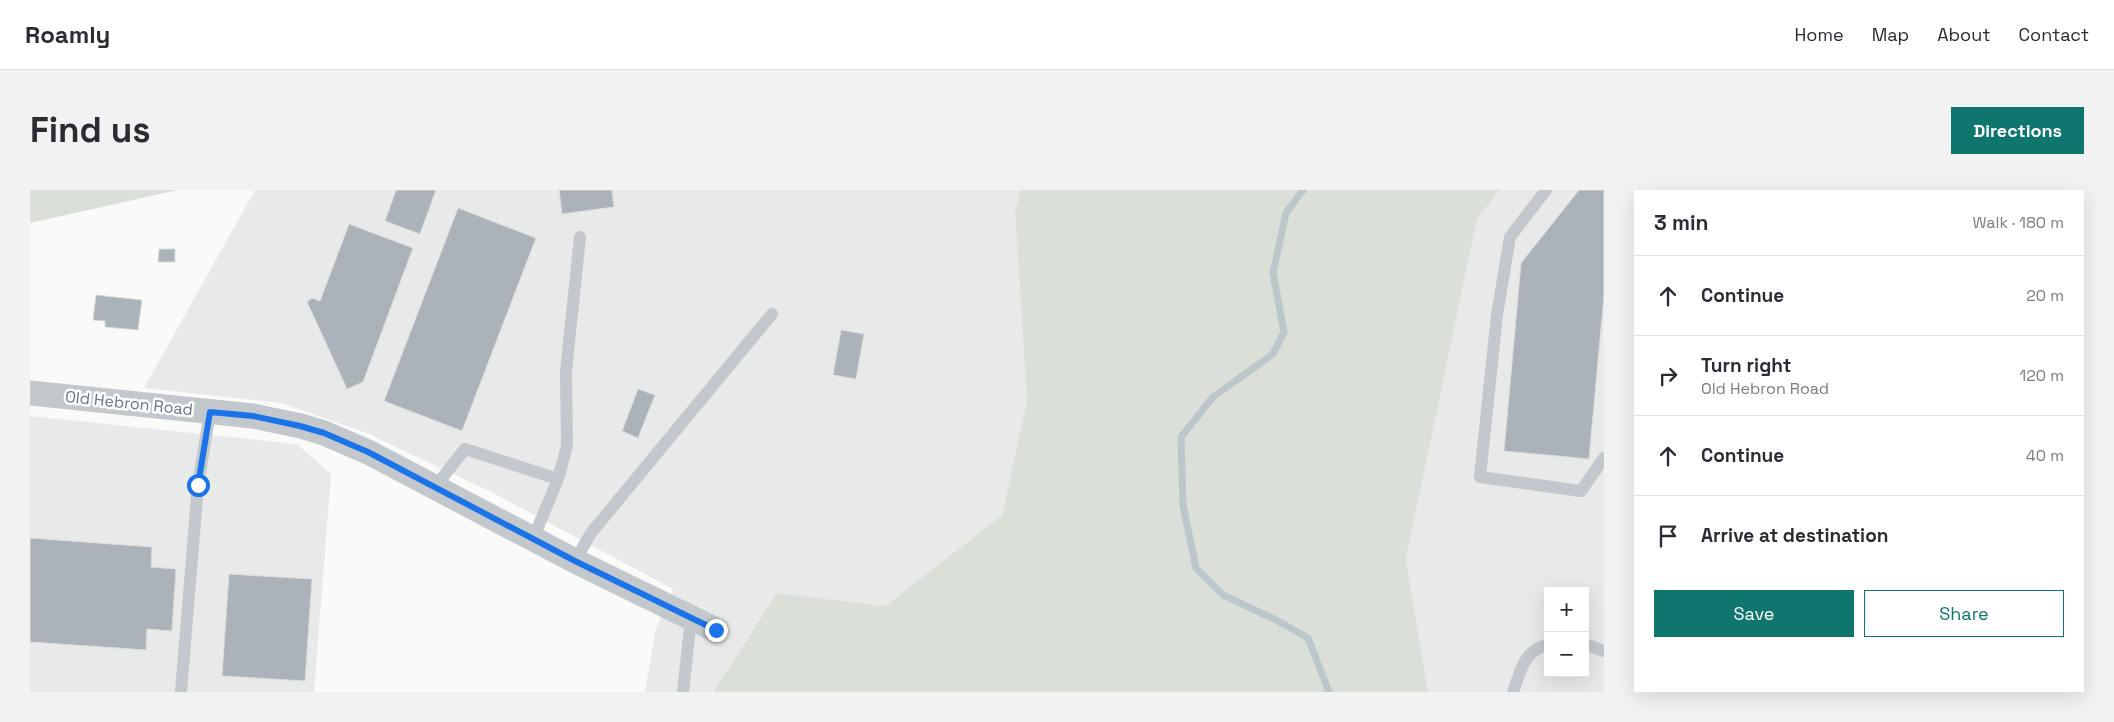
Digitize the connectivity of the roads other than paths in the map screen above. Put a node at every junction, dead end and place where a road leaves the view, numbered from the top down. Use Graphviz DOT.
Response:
graph roads {
  1 [pos="1546,190"];
  2 [pos="580,237"];
  3 [pos="772,314"];
  4 [pos="30,393"];
  5 [pos="210,412"];
  6 [pos="1604,458"];
  7 [pos="558,479"];
  8 [pos="435,487"];
  9 [pos="534,539"];
  10 [pos="580,563"];
  11 [pos="691,618"];
  12 [pos="716,630"];
  13 [pos="1544,645"];
  14 [pos="1589,645"];
  15 [pos="1604,651"];
  16 [pos="181,692"];
  17 [pos="683,692"];
  18 [pos="1513,692"];
  1 -- 6 [label="lane"];
  2 -- 7 [label="lane"];
  3 -- 10 [label="lane"];
  4 -- 5 [label="street, Old Hebron Road"];
  5 -- 8 [label="street, Old Hebron Road"];
  5 -- 16 [label="lane"];
  7 -- 8 [label="lane"];
  7 -- 9 [label="lane"];
  8 -- 9 [label="street, Old Hebron Road"];
  9 -- 10 [label="street, Old Hebron Road"];
  10 -- 11 [label="street, Old Hebron Road"];
  11 -- 12 [label="street, Old Hebron Road"];
  11 -- 17 [label="lane"];
  13 -- 18 [label="lane"];
  14 -- 15 [label="lane"];
}
